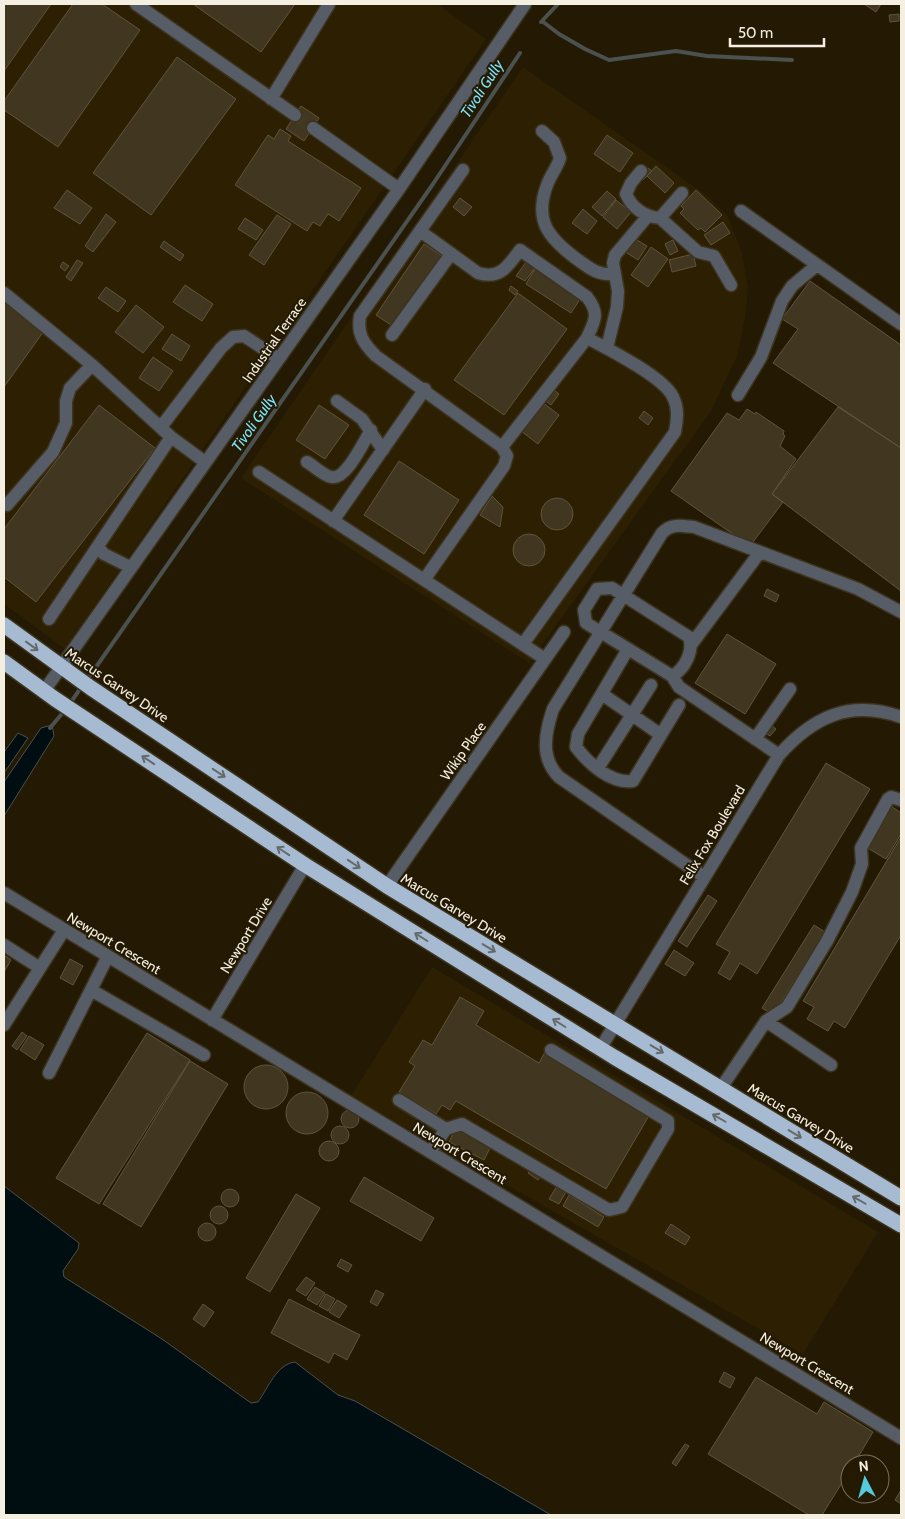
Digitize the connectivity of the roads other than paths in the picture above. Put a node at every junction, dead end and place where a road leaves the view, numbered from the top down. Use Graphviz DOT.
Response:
graph roads {
  1 [pos="136,4"];
  2 [pos="329,4"];
  3 [pos="525,4"];
  4 [pos="271,99"];
  5 [pos="295,116"];
  6 [pos="312,128"];
  7 [pos="542,131"];
  8 [pos="463,170"];
  9 [pos="641,171"];
  10 [pos="400,189"];
  11 [pos="682,193"];
  12 [pos="741,211"];
  13 [pos="653,218"];
  14 [pos="420,231"];
  15 [pos="451,254"];
  16 [pos="818,265"];
  17 [pos="615,274"];
  18 [pos="731,285"];
  19 [pos="4,293"];
  20 [pos="901,324"];
  21 [pos="392,335"];
  22 [pos="587,338"];
  23 [pos="607,348"];
  24 [pos="279,359"];
  25 [pos="92,365"];
  26 [pos="425,389"];
  27 [pos="738,395"];
  28 [pos="338,401"];
  29 [pos="160,427"];
  30 [pos="371,430"];
  31 [pos="171,437"];
  32 [pos="502,446"];
  33 [pos="382,450"];
  34 [pos="205,462"];
  35 [pos="307,462"];
  36 [pos="259,472"];
  37 [pos="8,505"];
  38 [pos="333,521"];
  39 [pos="98,547"];
  40 [pos="760,552"];
  41 [pos="130,567"];
  42 [pos="424,580"];
  43 [pos="623,595"];
  44 [pos="901,612"];
  45 [pos="50,619"];
  46 [pos="4,625"];
  47 [pos="600,631"];
  48 [pos="564,632"];
  49 [pos="523,644"];
  50 [pos="691,645"];
  51 [pos="628,649"];
  52 [pos="545,659"];
  53 [pos="4,662"];
  54 [pos="60,666"];
  55 [pos="672,676"];
  56 [pos="652,685"];
  57 [pos="790,689"];
  58 [pos="44,691"];
  59 [pos="602,694"];
  60 [pos="679,705"];
  61 [pos="631,715"];
  62 [pos="901,717"];
  63 [pos="661,735"];
  64 [pos="755,739"];
  65 [pos="779,755"];
  66 [pos="598,768"];
  67 [pos="901,800"];
  68 [pos="305,865"];
  69 [pos="704,877"];
  70 [pos="387,886"];
  71 [pos="4,893"];
  72 [pos="64,930"];
  73 [pos="4,945"];
  74 [pos="108,956"];
  75 [pos="40,968"];
  76 [pos="91,990"];
  77 [pos="212,1020"];
  78 [pos="766,1021"];
  79 [pos="615,1024"];
  80 [pos="4,1025"];
  81 [pos="600,1049"];
  82 [pos="551,1050"];
  83 [pos="204,1055"];
  84 [pos="831,1065"];
  85 [pos="49,1073"];
  86 [pos="721,1088"];
  87 [pos="399,1100"];
  88 [pos="446,1129"];
  89 [pos="430,1152"];
  90 [pos="901,1198"];
  91 [pos="901,1224"];
  92 [pos="901,1438"];
  1 -- 4 [label="street"];
  2 -- 4 [label="street"];
  3 -- 10 [label="street, Industrial Terrace"];
  4 -- 5 [label="street"];
  6 -- 10 [label="street"];
  7 -- 17 [label="street"];
  8 -- 14 [label="street"];
  9 -- 13 [label="street"];
  10 -- 24 [label="street, Industrial Terrace"];
  11 -- 13 [label="street"];
  12 -- 16 [label="street"];
  13 -- 17 [label="street"];
  13 -- 18 [label="street"];
  14 -- 15 [label="street"];
  14 -- 26 [label="street"];
  15 -- 21 [label="street"];
  15 -- 22 [label="street"];
  16 -- 20 [label="street"];
  16 -- 27 [label="street"];
  17 -- 23 [label="street"];
  19 -- 25 [label="street"];
  22 -- 23 [label="street"];
  22 -- 32 [label="street"];
  23 -- 49 [label="street"];
  24 -- 29 [label="street"];
  24 -- 34 [label="street, Industrial Terrace"];
  25 -- 29 [label="street"];
  25 -- 37 [label="street"];
  26 -- 32 [label="street"];
  26 -- 33 [label="street"];
  28 -- 30 [label="street"];
  29 -- 31 [label="street"];
  30 -- 33 [label="street"];
  30 -- 35 [label="street"];
  31 -- 34 [label="street"];
  31 -- 39 [label="street"];
  32 -- 42 [label="street"];
  33 -- 38 [label="street"];
  34 -- 41 [label="street, Industrial Terrace"];
  36 -- 38 [label="street"];
  38 -- 42 [label="street"];
  39 -- 41 [label="street"];
  39 -- 45 [label="street"];
  40 -- 43 [label="street"];
  40 -- 44 [label="street"];
  40 -- 50 [label="street"];
  41 -- 54 [label="street, Industrial Terrace"];
  42 -- 49 [label="street"];
  43 -- 47 [label="street"];
  43 -- 47 [label="street"];
  43 -- 50 [label="street"];
  46 -- 54 [label="highway, Marcus Garvey Drive, one-way"];
  47 -- 51 [label="street"];
  47 -- 69 [label="street"];
  48 -- 52 [label="street, Wikip Place"];
  49 -- 52 [label="street"];
  50 -- 55 [label="street"];
  51 -- 55 [label="street"];
  51 -- 59 [label="street"];
  52 -- 70 [label="street, Wikip Place"];
  53 -- 58 [label="highway"];
  54 -- 58 [label="street, Industrial Terrace"];
  54 -- 70 [label="highway, Marcus Garvey Drive, one-way"];
  55 -- 64 [label="street"];
  56 -- 61 [label="street"];
  57 -- 64 [label="street"];
  68 -- 58 [label="highway, one-way"];
  59 -- 61 [label="street"];
  59 -- 66 [label="street"];
  60 -- 63 [label="street"];
  61 -- 63 [label="street"];
  61 -- 66 [label="street"];
  62 -- 65 [label="street, Felix Fox Boulevard"];
  63 -- 66 [label="street"];
  64 -- 65 [label="street"];
  65 -- 69 [label="street, Felix Fox Boulevard"];
  67 -- 78 [label="street"];
  68 -- 77 [label="street, Newport Drive"];
  81 -- 68 [label="highway, one-way"];
  69 -- 79 [label="street, Felix Fox Boulevard"];
  70 -- 79 [label="highway, Marcus Garvey Drive, one-way"];
  71 -- 72 [label="street, Newport Crescent"];
  72 -- 74 [label="street, Newport Crescent"];
  72 -- 75 [label="street"];
  73 -- 75 [label="street"];
  74 -- 76 [label="street"];
  74 -- 77 [label="street, Newport Crescent"];
  75 -- 80 [label="street"];
  76 -- 83 [label="street"];
  76 -- 85 [label="street"];
  77 -- 89 [label="street, Newport Crescent"];
  78 -- 84 [label="street"];
  78 -- 86 [label="street"];
  79 -- 81 [label="street, Felix Fox Boulevard"];
  79 -- 86 [label="highway, Marcus Garvey Drive, one-way"];
  91 -- 81 [label="highway, one-way"];
  82 -- 88 [label="street"];
  86 -- 90 [label="highway, Marcus Garvey Drive, one-way"];
  87 -- 88 [label="street"];
  88 -- 89 [label="street"];
  89 -- 92 [label="street, Newport Crescent"];
}
